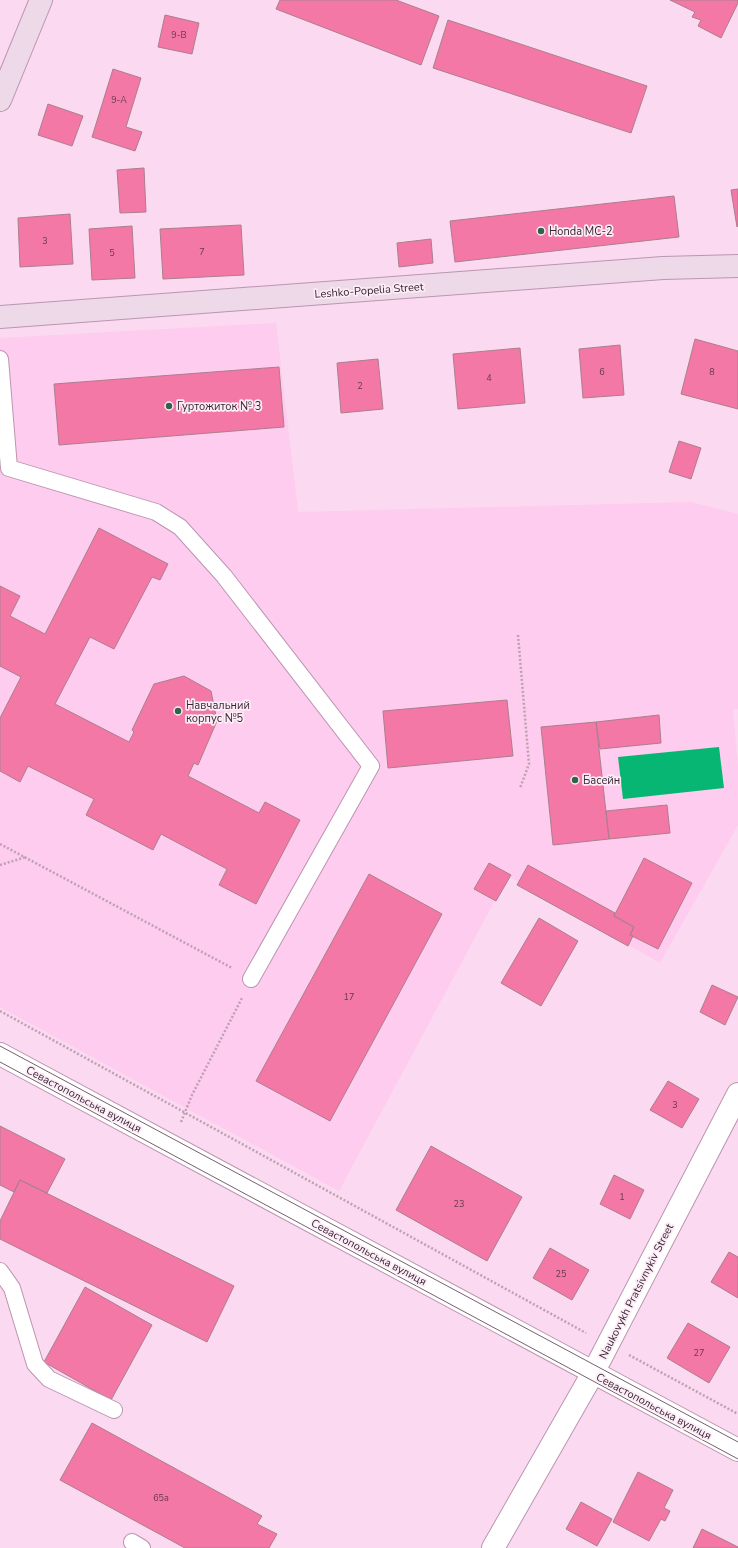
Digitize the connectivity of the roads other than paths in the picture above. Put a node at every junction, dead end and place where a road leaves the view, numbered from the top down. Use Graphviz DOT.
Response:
graph roads {
  1 [pos="41,0"];
  2 [pos="0,100"];
  3 [pos="738,266"];
  4 [pos="0,317"];
  5 [pos="0,360"];
  6 [pos="5,471"];
  7 [pos="251,978"];
  8 [pos="0,1054"];
  9 [pos="738,1094"];
  10 [pos="0,1271"];
  11 [pos="593,1373"];
  12 [pos="114,1410"];
  13 [pos="738,1450"];
  14 [pos="493,1548"];
  1 -- 2 [label="main road"];
  3 -- 4 [label="main road, Leshko-Popelia Street"];
  5 -- 6 [label="lane"];
  6 -- 7 [label="lane"];
  8 -- 11 [label="street, Севастопольська вулиця"];
  9 -- 11 [label="street, Naukovykh Pratsivnykiv Street"];
  10 -- 12 [label="lane"];
  11 -- 13 [label="street, Севастопольська вулиця"];
  11 -- 14 [label="street, Naukovykh Pratsivnykiv Street"];
}
